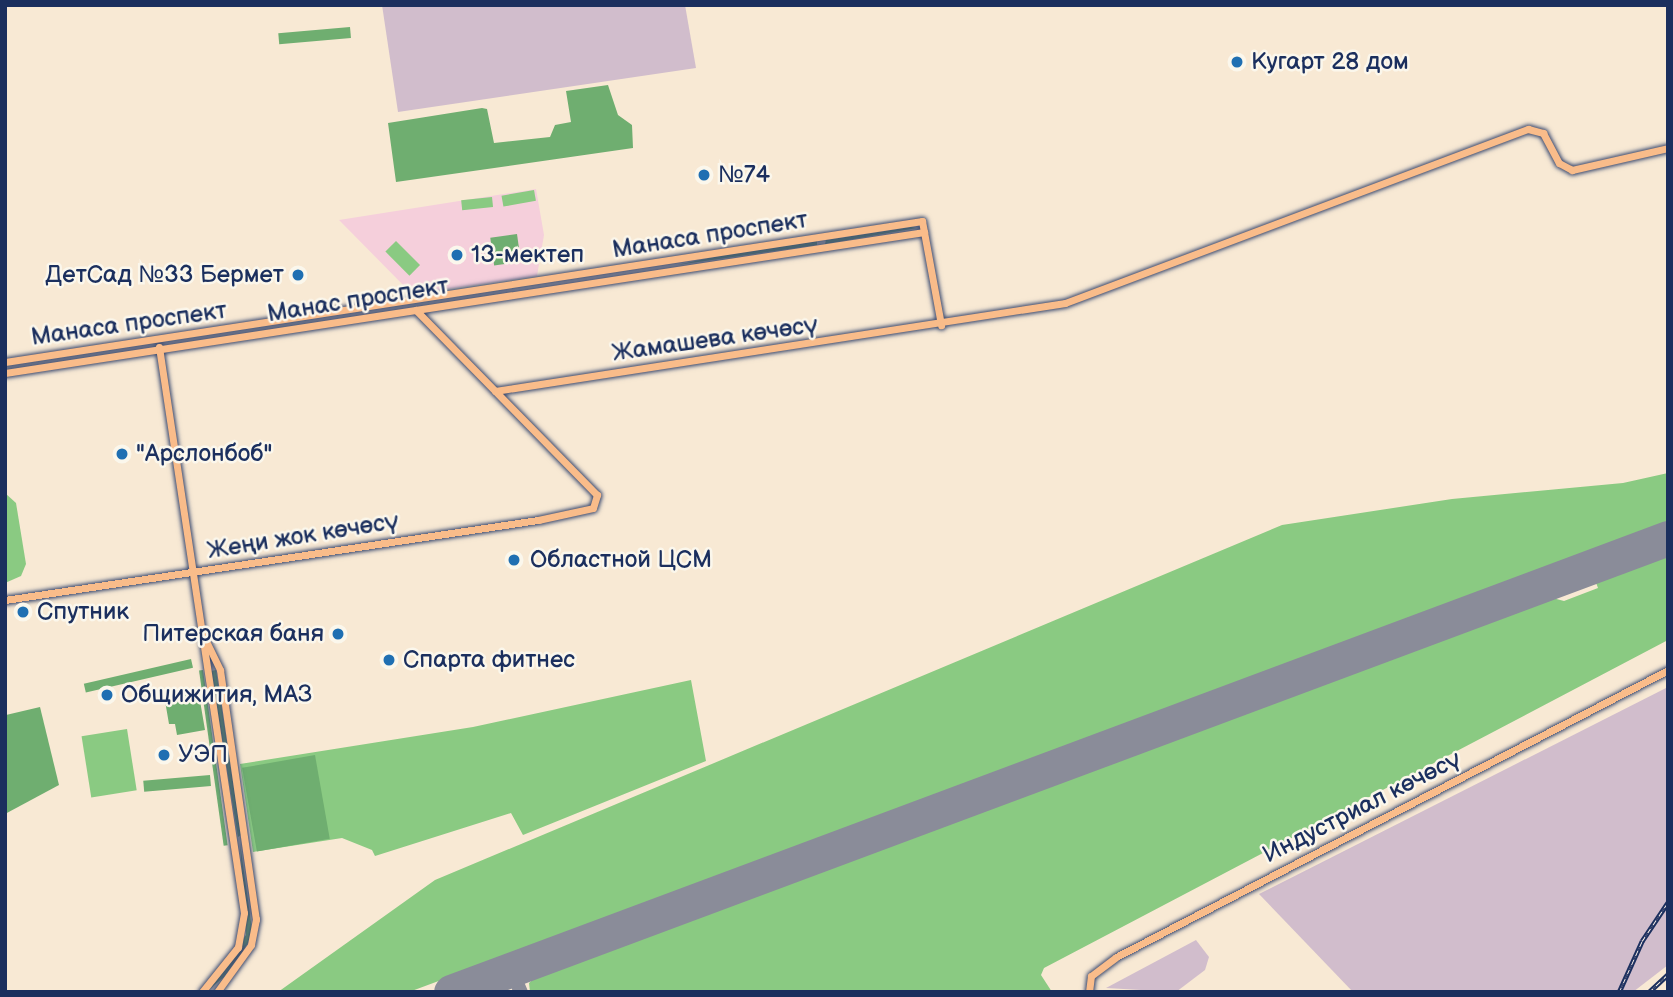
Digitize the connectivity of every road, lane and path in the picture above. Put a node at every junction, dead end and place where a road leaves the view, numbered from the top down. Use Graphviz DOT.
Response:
graph roads {
  1 [pos="1668,148"];
  2 [pos="924,232"];
  3 [pos="585,274"];
  4 [pos="586,284"];
  5 [pos="512,286"];
  6 [pos="474,293"];
  7 [pos="513,296"];
  8 [pos="407,302"];
  9 [pos="475,302"];
  10 [pos="416,311"];
  11 [pos="325,314"];
  12 [pos="326,325"];
  13 [pos="941,325"];
  14 [pos="251,326"];
  15 [pos="253,336"];
  16 [pos="159,339"];
  17 [pos="158,351"];
  18 [pos="5,362"];
  19 [pos="5,373"];
  20 [pos="495,391"];
  21 [pos="194,572"];
  22 [pos="5,600"];
  23 [pos="206,639"];
  24 [pos="1668,670"];
  25 [pos="245,838"];
  26 [pos="234,840"];
  27 [pos="1089,991"];
  28 [pos="202,992"];
  29 [pos="216,992"];
  1 -- 13 [label="main road, Жамашева көчөсү"];
  2 -- 3 [label="main road, Манаса проспект"];
  2 -- 4 [label="main road, Манас проспект"];
  2 -- 13 [label="main road"];
  3 -- 4 [label="main road"];
  3 -- 5 [label="main road, Манаса проспект"];
  4 -- 7 [label="main road, Манас проспект"];
  5 -- 6 [label="main road, Манаса проспект"];
  5 -- 7 [label="main road"];
  6 -- 8 [label="main road, Манаса проспект"];
  6 -- 9 [label="main road"];
  7 -- 9 [label="main road, Манас проспект"];
  8 -- 10 [label="main road"];
  8 -- 11 [label="main road, Манаса проспект"];
  9 -- 10 [label="main road, Манас проспект"];
  10 -- 12 [label="main road, Манас проспект"];
  10 -- 20 [label="main road"];
  11 -- 12 [label="main road"];
  11 -- 14 [label="main road, Манаса проспект"];
  12 -- 15 [label="main road, Манас проспект"];
  13 -- 20 [label="main road, Жамашева көчөсү"];
  14 -- 15 [label="main road"];
  14 -- 16 [label="main road, Манаса проспект"];
  15 -- 17 [label="main road, Манас проспект"];
  16 -- 17 [label="main road"];
  16 -- 18 [label="main road, Манаса проспект"];
  17 -- 19 [label="main road, Манас проспект"];
  17 -- 21 [label="main road"];
  20 -- 21 [label="main road, Жеңи жок көчөсү"];
  21 -- 22 [label="main road, Жеңи жок көчөсү"];
  21 -- 23 [label="main road"];
  23 -- 25 [label="main road"];
  23 -- 26 [label="main road"];
  24 -- 27 [label="main road, Индустриал көчөсү"];
  25 -- 26 [label="main road"];
  25 -- 29 [label="main road"];
  26 -- 28 [label="main road"];
}
